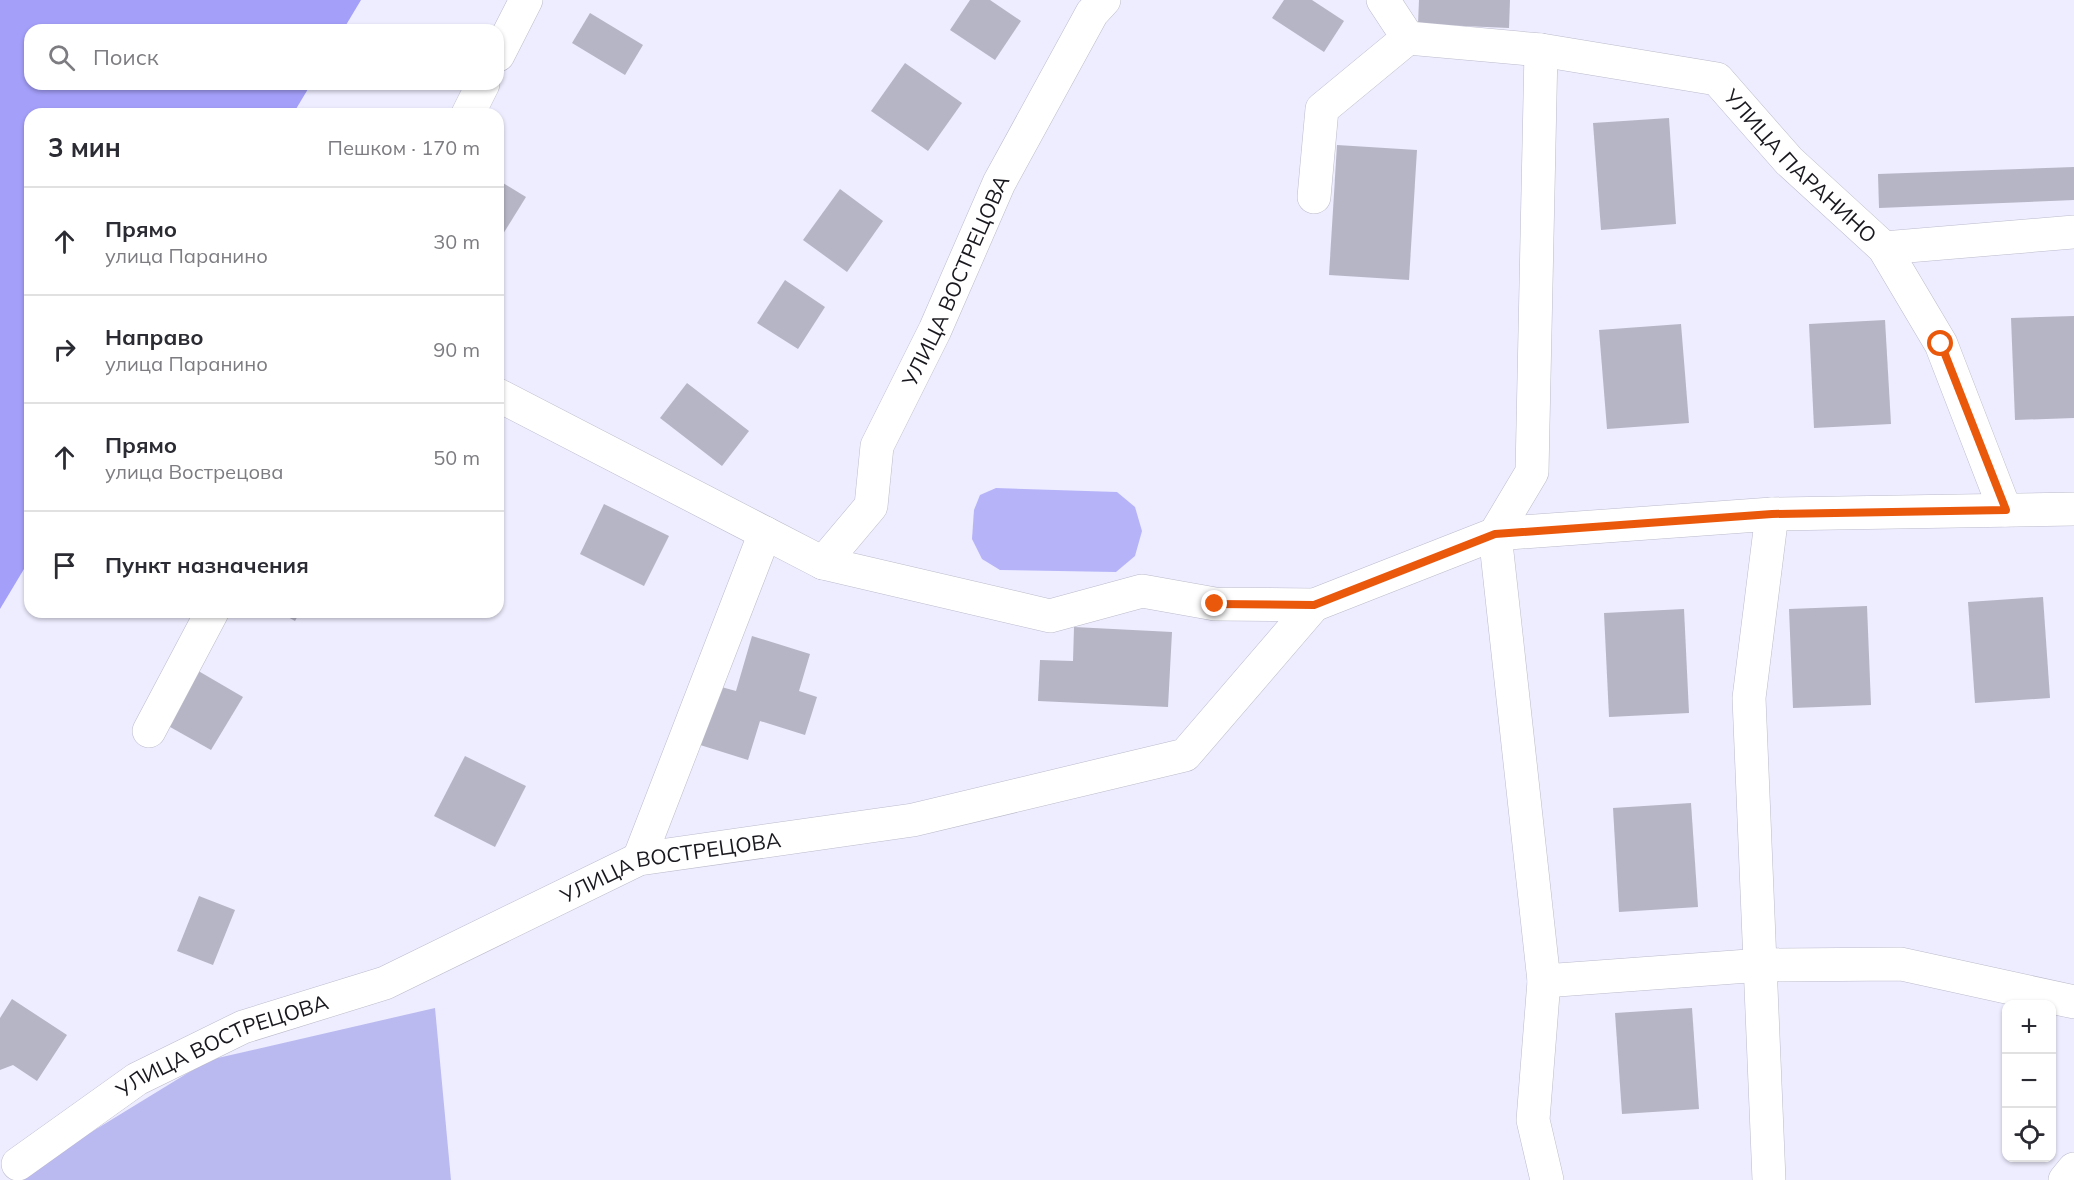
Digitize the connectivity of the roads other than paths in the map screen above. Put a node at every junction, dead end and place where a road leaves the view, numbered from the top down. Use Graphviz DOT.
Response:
graph roads {
  1 [pos="526,0"];
  2 [pos="1104,0"];
  3 [pos="1383,0"];
  4 [pos="1408,38"];
  5 [pos="504,43"];
  6 [pos="1541,50"];
  7 [pos="480,90"];
  8 [pos="471,108"];
  9 [pos="1314,197"];
  10 [pos="2074,232"];
  11 [pos="1884,248"];
  12 [pos="504,399"];
  13 [pos="2074,508"];
  14 [pos="2006,510"];
  15 [pos="1772,514"];
  16 [pos="765,532"];
  17 [pos="1495,534"];
  18 [pos="823,562"];
  19 [pos="1314,605"];
  20 [pos="209,618"];
  21 [pos="149,731"];
  22 [pos="639,859"];
  23 [pos="1762,965"];
  24 [pos="1544,981"];
  25 [pos="2074,1002"];
  26 [pos="18,1164"];
  27 [pos="2074,1169"];
  28 [pos="1547,1180"];
  29 [pos="1769,1180"];
  30 [pos="2065,1180"];
  1 -- 5 [label="street"];
  2 -- 18 [label="street, УЛИЦА ВОСТРЕЦОВА"];
  3 -- 4 [label="street"];
  4 -- 6 [label="street, УЛИЦА ПАРАНИНО"];
  4 -- 9 [label="street"];
  6 -- 11 [label="street, УЛИЦА ПАРАНИНО"];
  6 -- 17 [label="street"];
  7 -- 8 [label="street"];
  10 -- 11 [label="street"];
  11 -- 14 [label="street, УЛИЦА ПАРАНИНО"];
  12 -- 16 [label="street, УЛИЦА ВОСТРЕЦОВА"];
  13 -- 14 [label="street"];
  14 -- 15 [label="street"];
  15 -- 17 [label="street"];
  15 -- 23 [label="street"];
  16 -- 18 [label="street, УЛИЦА ВОСТРЕЦОВА"];
  16 -- 22 [label="street"];
  17 -- 19 [label="street, УЛИЦА ВОСТРЕЦОВА"];
  17 -- 24 [label="street"];
  18 -- 19 [label="street, УЛИЦА ВОСТРЕЦОВА"];
  19 -- 22 [label="street, УЛИЦА ВОСТРЕЦОВА"];
  20 -- 21 [label="street"];
  22 -- 26 [label="street, УЛИЦА ВОСТРЕЦОВА"];
  23 -- 24 [label="street"];
  23 -- 25 [label="street"];
  23 -- 29 [label="street"];
  24 -- 28 [label="street"];
  27 -- 30 [label="street"];
}
